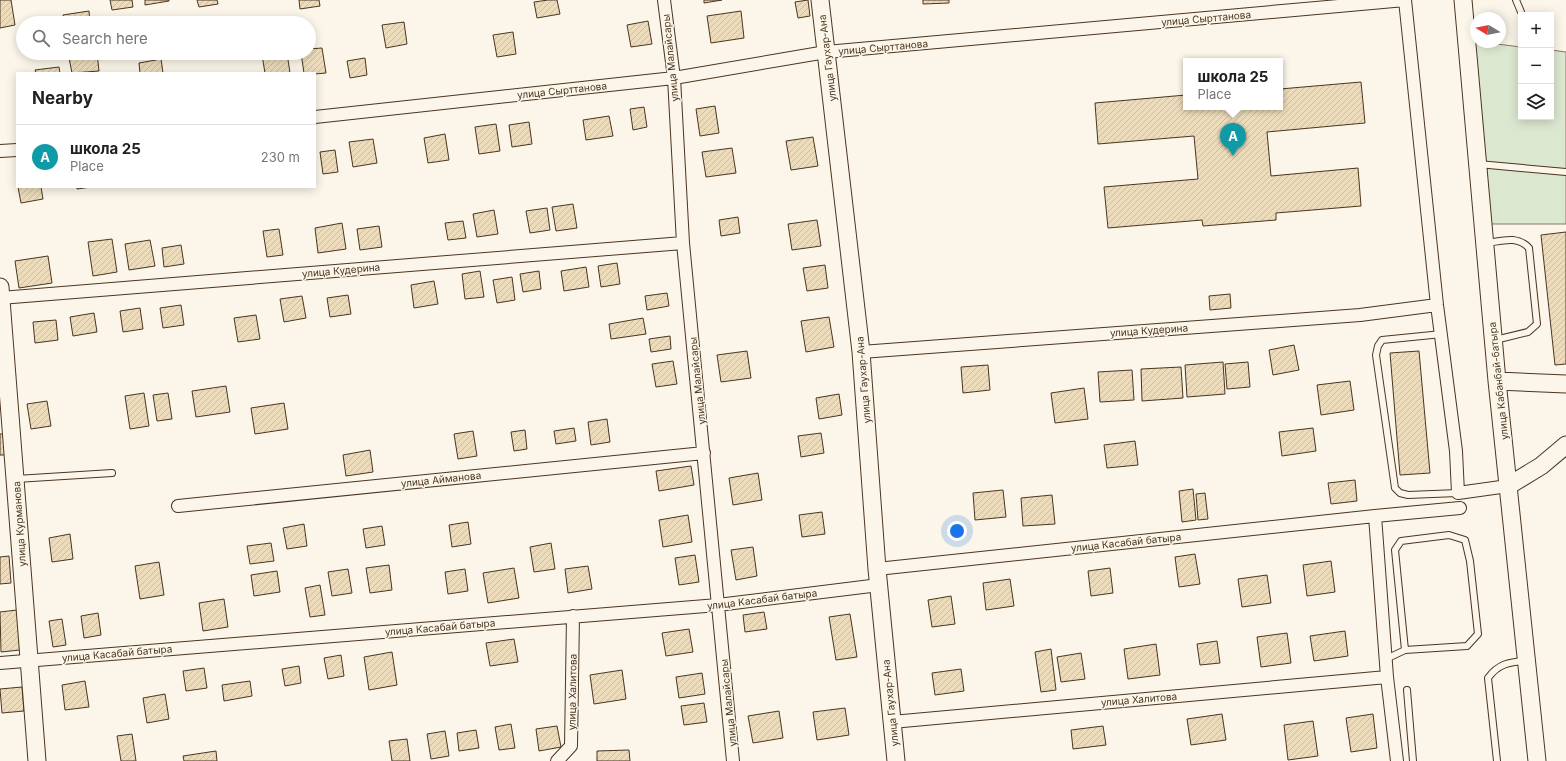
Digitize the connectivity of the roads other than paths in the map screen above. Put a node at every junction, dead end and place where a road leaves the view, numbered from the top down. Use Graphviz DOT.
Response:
graph roads {
  1 [pos="664,0"];
  2 [pos="820,0"];
  3 [pos="1405,0"];
  4 [pos="1463,0"];
  5 [pos="1516,0"];
  6 [pos="1521,12"];
  7 [pos="826,52"];
  8 [pos="674,78"];
  9 [pos="316,117"];
  10 [pos="16,150"];
  11 [pos="0,151"];
  12 [pos="1478,164"];
  13 [pos="1566,172"];
  14 [pos="683,243"];
  15 [pos="1485,243"];
  16 [pos="0,294"];
  17 [pos="1437,305"];
  18 [pos="1442,334"];
  19 [pos="1494,340"];
  20 [pos="861,352"];
  21 [pos="1497,380"];
  22 [pos="1566,384"];
  23 [pos="1566,446"];
  24 [pos="704,453"];
  25 [pos="112,473"];
  26 [pos="16,479"];
  27 [pos="1508,486"];
  28 [pos="1458,493"];
  29 [pos="178,506"];
  30 [pos="1460,508"];
  31 [pos="1375,516"];
  32 [pos="878,577"];
  33 [pos="718,605"];
  34 [pos="573,616"];
  35 [pos="1405,650"];
  36 [pos="1386,659"];
  37 [pos="1526,660"];
  38 [pos="28,661"];
  39 [pos="0,663"];
  40 [pos="1387,677"];
  41 [pos="1407,690"];
  42 [pos="892,722"];
  43 [pos="37,761"];
  44 [pos="557,761"];
  45 [pos="733,761"];
  46 [pos="896,761"];
  47 [pos="1397,761"];
  48 [pos="1413,761"];
  49 [pos="1497,761"];
  50 [pos="1537,761"];
  1 -- 8 [label="street, улица Малайсары"];
  2 -- 7 [label="street, улица Гаухар-Ана"];
  3 -- 7 [label="street, улица Сырттанова"];
  3 -- 17 [label="street"];
  4 -- 12 [label="street, улица Кабанбай-батыра"];
  5 -- 6 [label="lane"];
  7 -- 8 [label="street, улица Сырттанова"];
  7 -- 20 [label="street, улица Гаухар-Ана"];
  8 -- 9 [label="street, улица Сырттанова"];
  8 -- 14 [label="street, улица Малайсары"];
  10 -- 11 [label="street"];
  12 -- 13 [label="lane"];
  12 -- 15 [label="street, улица Кабанбай-батыра"];
  14 -- 16 [label="street, улица Кудерина"];
  14 -- 24 [label="street, улица Малайсары"];
  15 -- 19 [label="street, улица Кабанбай-батыра"];
  15 -- 19 [label="lane"];
  16 -- 26 [label="street, улица Курманова"];
  17 -- 18 [label="street"];
  17 -- 20 [label="street, улица Кудерина"];
  18 -- 28 [label="street"];
  18 -- 28 [label="lane"];
  19 -- 21 [label="street, улица Кабанбай-батыра"];
  20 -- 32 [label="street, улица Гаухар-Ана"];
  21 -- 22 [label="street"];
  21 -- 27 [label="street, улица Кабанбай-батыра"];
  23 -- 27 [label="street"];
  24 -- 29 [label="street, улица Айманова"];
  24 -- 33 [label="street, улица Малайсары"];
  25 -- 26 [label="lane"];
  26 -- 38 [label="street, улица Курманова"];
  27 -- 28 [label="street"];
  27 -- 37 [label="street, улица Кабанбай-батыра"];
  30 -- 31 [label="street, улица Касабай батыра"];
  31 -- 32 [label="street, улица Касабай батыра"];
  31 -- 36 [label="street"];
  32 -- 33 [label="street, улица Касабай батыра"];
  32 -- 42 [label="street, улица Гаухар-Ана"];
  33 -- 34 [label="street, улица Касабай батыра"];
  33 -- 45 [label="street, улица Малайсары"];
  34 -- 38 [label="street, улица Касабай батыра"];
  34 -- 44 [label="street, улица Халитова"];
  35 -- 35 [label="lane"];
  35 -- 36 [label="lane"];
  36 -- 40 [label="street"];
  37 -- 49 [label="lane"];
  37 -- 50 [label="street, улица Кабанбай-батыра"];
  38 -- 39 [label="street, улица Касабай батыра"];
  38 -- 43 [label="street, улица Курманова"];
  40 -- 42 [label="street, улица Халитова"];
  40 -- 47 [label="street"];
  41 -- 48 [label="lane"];
  42 -- 46 [label="street, улица Гаухар-Ана"];
}
